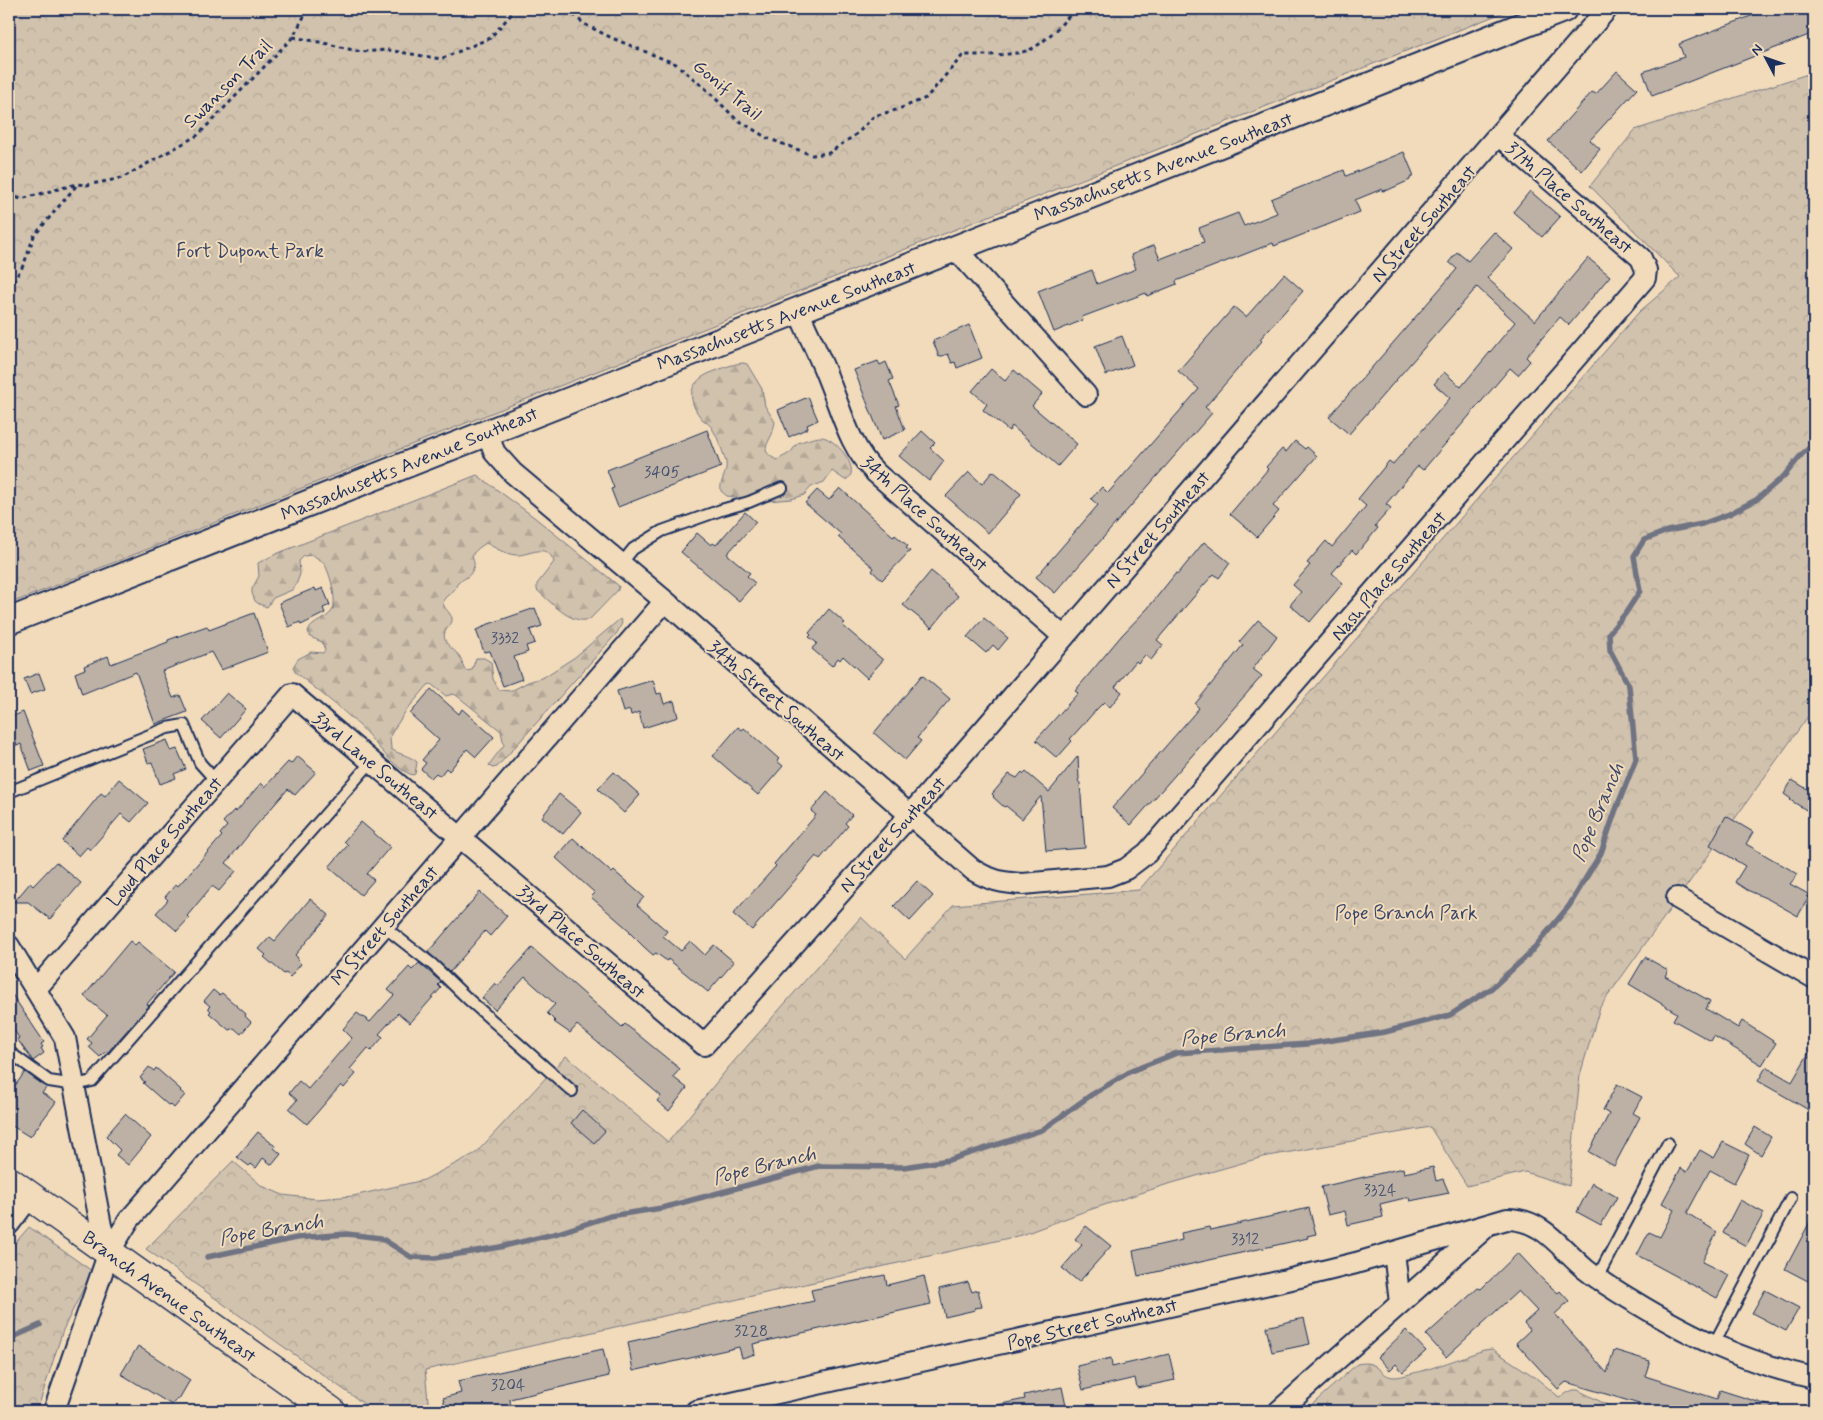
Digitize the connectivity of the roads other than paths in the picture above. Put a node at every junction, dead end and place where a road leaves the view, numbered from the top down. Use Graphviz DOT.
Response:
graph roads {
  1 [pos="1564,9"];
  2 [pos="1607,9"];
  3 [pos="1498,135"];
  4 [pos="955,248"];
  5 [pos="1641,258"];
  6 [pos="798,310"];
  7 [pos="1086,395"];
  8 [pos="486,432"];
  9 [pos="782,488"];
  10 [pos="621,564"];
  11 [pos="665,601"];
  12 [pos="9,621"];
  13 [pos="1064,636"];
  14 [pos="292,694"];
  15 [pos="372,761"];
  16 [pos="216,781"];
  17 [pos="9,792"];
  18 [pos="910,815"];
  19 [pos="461,837"];
  20 [pos="1108,876"];
  21 [pos="1677,898"];
  22 [pos="383,926"];
  23 [pos="9,946"];
  24 [pos="1814,978"];
  25 [pos="36,989"];
  26 [pos="704,1045"];
  27 [pos="9,1052"];
  28 [pos="75,1085"];
  29 [pos="572,1091"];
  30 [pos="1668,1143"];
  31 [pos="19,1189"];
  32 [pos="1791,1198"];
  33 [pos="1488,1223"];
  34 [pos="9,1224"];
  35 [pos="109,1252"];
  36 [pos="1394,1252"];
  37 [pos="1597,1278"];
  38 [pos="1400,1303"];
  39 [pos="1713,1346"];
  40 [pos="1814,1378"];
  41 [pos="54,1411"];
  42 [pos="331,1411"];
  43 [pos="696,1411"];
  44 [pos="1279,1411"];
  1 -- 4 [label="street, Massachusetts Avenue Southeast"];
  2 -- 3 [label="street, N Street Southeast"];
  3 -- 5 [label="street, 37th Place Southeast"];
  3 -- 13 [label="street, N Street Southeast"];
  4 -- 6 [label="street, Massachusetts Avenue Southeast"];
  4 -- 7 [label="street"];
  5 -- 20 [label="street, Nash Place Southeast"];
  6 -- 8 [label="street, Massachusetts Avenue Southeast"];
  6 -- 13 [label="street, 34th Place Southeast"];
  8 -- 10 [label="street, 34th Street Southeast"];
  8 -- 12 [label="street, Massachusetts Avenue Southeast"];
  9 -- 10 [label="lane"];
  10 -- 11 [label="street, 34th Street Southeast"];
  11 -- 18 [label="street, 34th Street Southeast"];
  11 -- 19 [label="street, M Street Southeast"];
  13 -- 18 [label="street, N Street Southeast"];
  14 -- 15 [label="street, 33rd Lane Southeast"];
  14 -- 16 [label="street, Loud Place Southeast"];
  15 -- 19 [label="street, 33rd Lane Southeast"];
  15 -- 28 [label="lane"];
  16 -- 17 [label="lane"];
  16 -- 25 [label="street, Loud Place Southeast"];
  18 -- 20 [label="street, 34th Street Southeast"];
  18 -- 26 [label="street, N Street Southeast"];
  19 -- 22 [label="street, M Street Southeast"];
  19 -- 26 [label="street, 33rd Place Southeast"];
  21 -- 24 [label="street"];
  22 -- 29 [label="lane"];
  22 -- 35 [label="street, M Street Southeast"];
  23 -- 25 [label="street"];
  25 -- 28 [label="street"];
  27 -- 28 [label="lane"];
  28 -- 35 [label="street"];
  30 -- 37 [label="lane"];
  31 -- 34 [label="street"];
  31 -- 35 [label="main road, Branch Avenue Southeast"];
  32 -- 39 [label="lane"];
  33 -- 36 [label="street, Pope Street Southeast"];
  33 -- 37 [label="street"];
  33 -- 38 [label="street"];
  35 -- 41 [label="street, M Street Southeast"];
  35 -- 42 [label="main road, Branch Avenue Southeast"];
  36 -- 38 [label="street"];
  36 -- 43 [label="street, Pope Street Southeast"];
  37 -- 39 [label="street"];
  38 -- 44 [label="street"];
  39 -- 40 [label="street"];
}
